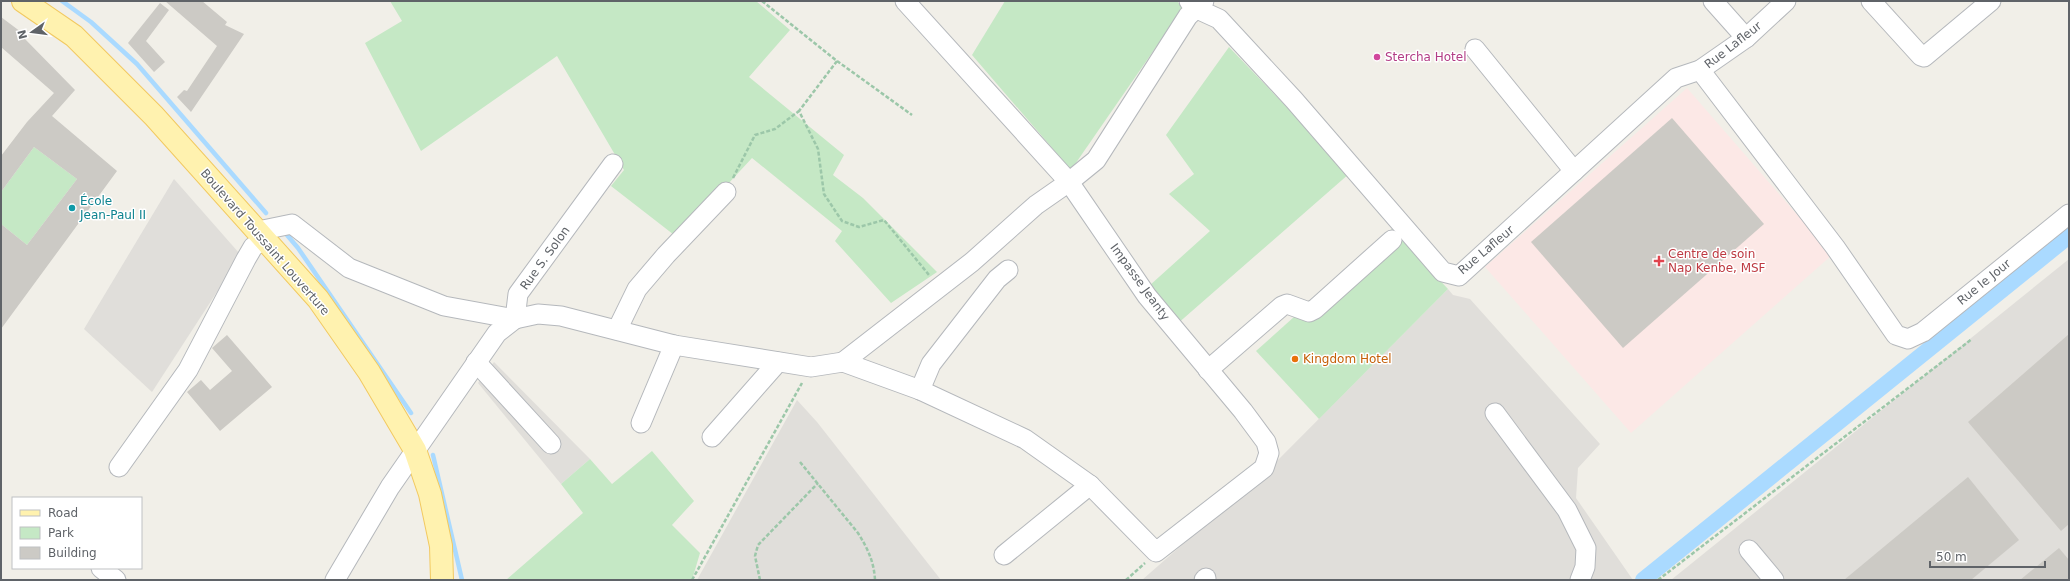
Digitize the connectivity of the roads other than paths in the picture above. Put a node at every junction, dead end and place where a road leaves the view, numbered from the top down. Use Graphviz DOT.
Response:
graph roads {
  1 [pos="23,1"];
  2 [pos="904,1"];
  3 [pos="1713,1"];
  4 [pos="1786,1"];
  5 [pos="1871,1"];
  6 [pos="1991,1"];
  7 [pos="1196,3"];
  8 [pos="1746,38"];
  9 [pos="1475,50"];
  10 [pos="1700,70"];
  11 [pos="613,164"];
  12 [pos="1574,171"];
  13 [pos="1069,182"];
  14 [pos="726,192"];
  15 [pos="2069,214"];
  16 [pos="261,235"];
  17 [pos="1392,240"];
  18 [pos="1008,270"];
  19 [pos="515,319"];
  20 [pos="617,330"];
  21 [pos="674,345"];
  22 [pos="476,362"];
  23 [pos="778,362"];
  24 [pos="843,362"];
  25 [pos="1208,370"];
  26 [pos="920,390"];
  27 [pos="1494,413"];
  28 [pos="640,423"];
  29 [pos="712,437"];
  30 [pos="551,444"];
  31 [pos="415,450"];
  32 [pos="119,467"];
  33 [pos="1090,486"];
  34 [pos="1749,550"];
  35 [pos="1004,555"];
  36 [pos="103,569"];
  37 [pos="116,580"];
  38 [pos="335,580"];
  39 [pos="442,580"];
  40 [pos="1580,580"];
  41 [pos="1774,580"];
  1 -- 16 [label="main road, Boulevard Toussaint Louverture"];
  2 -- 13 [label="street, Impasse Jeanty"];
  3 -- 8 [label="street"];
  4 -- 8 [label="street, Rue Lafleur"];
  5 -- 6 [label="street"];
  7 -- 12 [label="street, Rue Lafleur"];
  7 -- 13 [label="street"];
  8 -- 10 [label="street, Rue Lafleur"];
  9 -- 12 [label="street"];
  10 -- 12 [label="street, Rue Lafleur"];
  10 -- 15 [label="street, Rue le Jour"];
  11 -- 19 [label="street, Rue S. Solon"];
  13 -- 24 [label="street"];
  13 -- 25 [label="street, Impasse Jeanty"];
  14 -- 20 [label="street"];
  16 -- 19 [label="street"];
  16 -- 31 [label="main road, Boulevard Toussaint Louverture"];
  16 -- 32 [label="street"];
  17 -- 25 [label="street"];
  18 -- 26 [label="street"];
  19 -- 20 [label="street"];
  19 -- 22 [label="street"];
  20 -- 21 [label="street"];
  21 -- 23 [label="street"];
  21 -- 28 [label="street"];
  22 -- 30 [label="street"];
  22 -- 31 [label="street"];
  23 -- 24 [label="street"];
  23 -- 29 [label="street"];
  24 -- 26 [label="street"];
  25 -- 33 [label="street, Impasse Jeanty"];
  26 -- 33 [label="street"];
  27 -- 40 [label="street"];
  31 -- 38 [label="street"];
  31 -- 39 [label="main road, Boulevard Toussaint Louverture"];
  33 -- 35 [label="street"];
  34 -- 41 [label="street"];
  36 -- 37 [label="street"];
}
